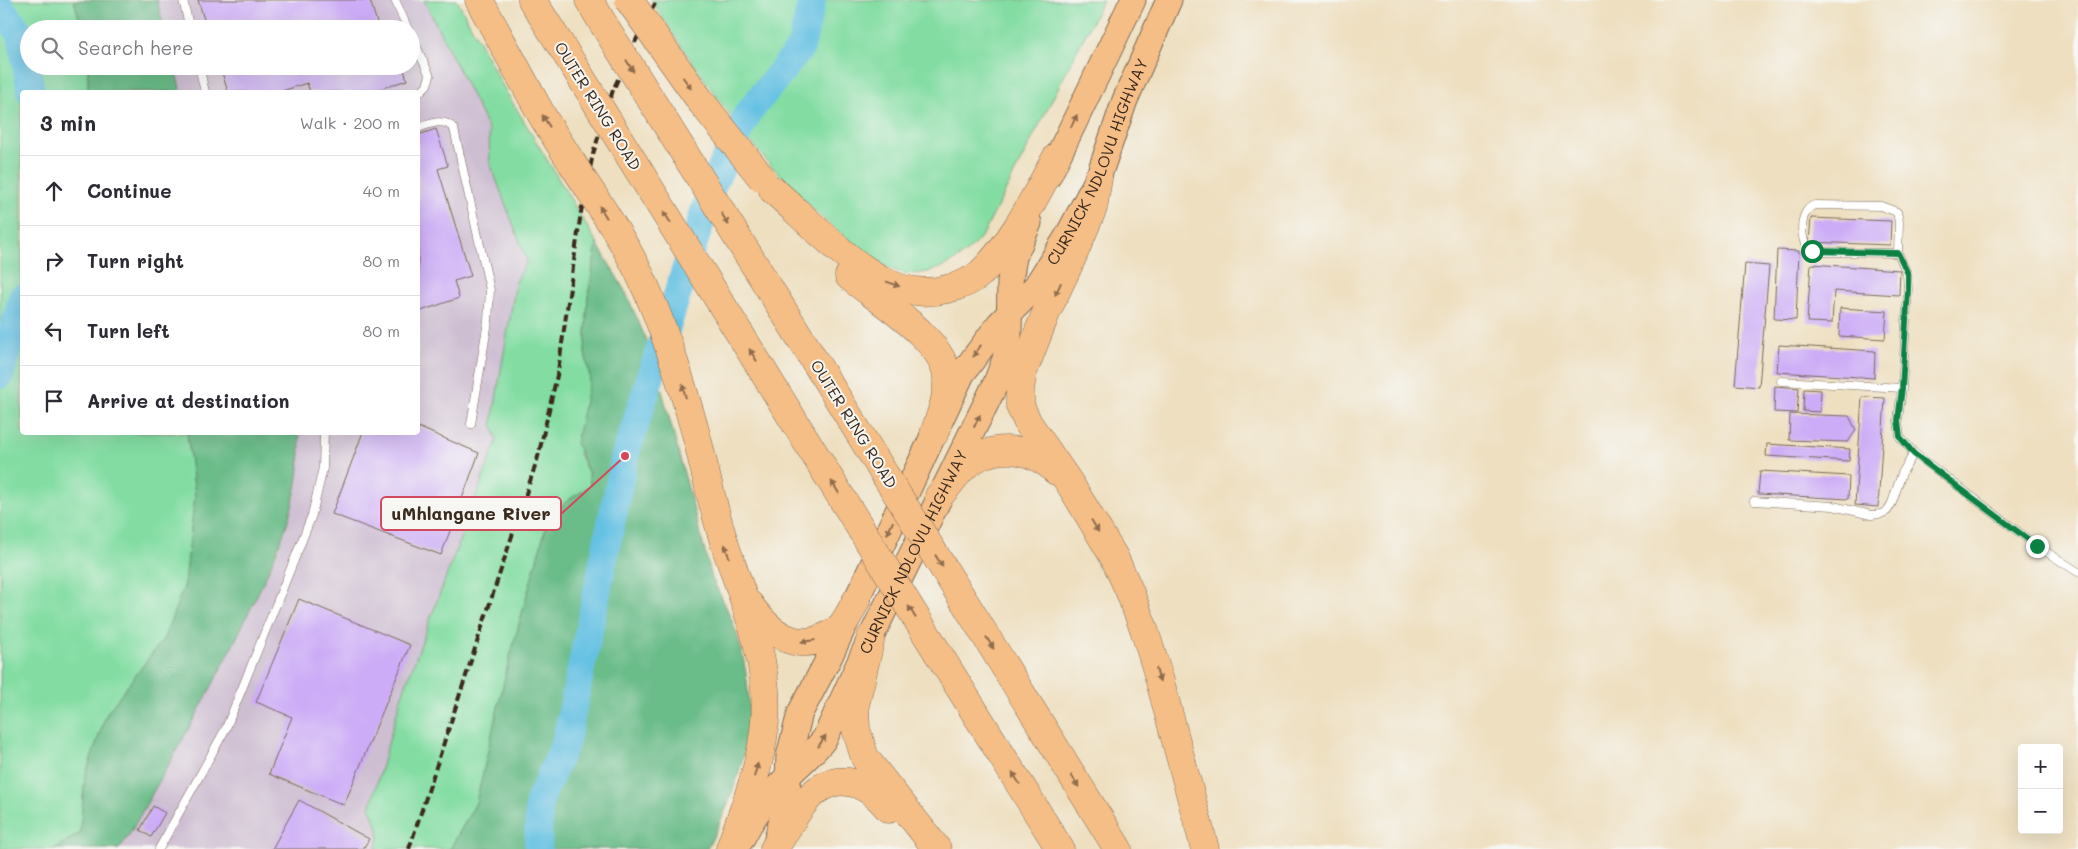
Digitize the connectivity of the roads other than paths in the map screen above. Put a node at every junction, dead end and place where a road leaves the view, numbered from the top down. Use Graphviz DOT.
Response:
graph roads {
  1 [pos="183,0"];
  2 [pos="395,0"];
  3 [pos="479,0"];
  4 [pos="532,0"];
  5 [pos="589,0"];
  6 [pos="629,0"];
  7 [pos="1132,0"];
  8 [pos="1169,0"];
  9 [pos="188,20"];
  10 [pos="404,20"];
  11 [pos="420,54"];
  12 [pos="201,75"];
  13 [pos="205,90"];
  14 [pos="420,92"];
  15 [pos="420,127"];
  16 [pos="1056,158"];
  17 [pos="1098,178"];
  18 [pos="767,184"];
  19 [pos="1898,253"];
  20 [pos="1009,314"];
  21 [pos="1781,381"];
  22 [pos="1902,388"];
  23 [pos="471,424"];
  24 [pos="934,434"];
  25 [pos="324,435"];
  26 [pos="1914,454"];
  27 [pos="1070,484"];
  28 [pos="939,496"];
  29 [pos="1754,501"];
  30 [pos="2078,572"];
  31 [pos="744,596"];
  32 [pos="856,601"];
  33 [pos="871,637"];
  34 [pos="788,775"];
  35 [pos="159,849"];
  36 [pos="730,849"];
  37 [pos="737,849"];
  38 [pos="774,849"];
  39 [pos="922,849"];
  40 [pos="938,849"];
  41 [pos="1060,849"];
  42 [pos="1118,849"];
  43 [pos="1205,849"];
  1 -- 9 [label="lane"];
  2 -- 10 [label="lane"];
  31 -- 3 [label="highway, one-way, bridge"];
  41 -- 4 [label="highway, OUTER RING ROAD, one-way, bridge"];
  5 -- 42 [label="highway, OUTER RING ROAD, one-way, bridge"];
  6 -- 18 [label="highway, one-way, bridge"];
  16 -- 7 [label="main road, CURNICK NDLOVU HIGHWAY, one-way"];
  8 -- 17 [label="main road, CURNICK NDLOVU HIGHWAY"];
  11 -- 14 [label="lane"];
  12 -- 13 [label="lane"];
  15 -- 23 [label="lane"];
  18 -- 16 [label="highway, one-way"];
  16 -- 20 [label="main road, CURNICK NDLOVU HIGHWAY"];
  17 -- 20 [label="main road, CURNICK NDLOVU HIGHWAY"];
  17 -- 27 [label="highway, one-way"];
  18 -- 24 [label="highway"];
  19 -- 19 [label="lane"];
  19 -- 22 [label="lane"];
  20 -- 24 [label="main road, CURNICK NDLOVU HIGHWAY, one-way"];
  28 -- 20 [label="main road, CURNICK NDLOVU HIGHWAY, one-way"];
  21 -- 22 [label="lane"];
  22 -- 26 [label="lane"];
  24 -- 32 [label="main road, CURNICK NDLOVU HIGHWAY, one-way"];
  25 -- 35 [label="lane"];
  26 -- 29 [label="lane"];
  26 -- 30 [label="lane"];
  27 -- 28 [label="highway"];
  27 -- 43 [label="highway, one-way"];
  28 -- 33 [label="main road, CURNICK NDLOVU HIGHWAY"];
  32 -- 31 [label="highway, one-way"];
  36 -- 31 [label="highway, one-way"];
  32 -- 34 [label="main road, CURNICK NDLOVU HIGHWAY"];
  34 -- 33 [label="main road, CURNICK NDLOVU HIGHWAY, one-way"];
  33 -- 40 [label="highway"];
  34 -- 37 [label="main road, CURNICK NDLOVU HIGHWAY"];
  34 -- 38 [label="main road, CURNICK NDLOVU HIGHWAY"];
  38 -- 39 [label="highway"];
}
